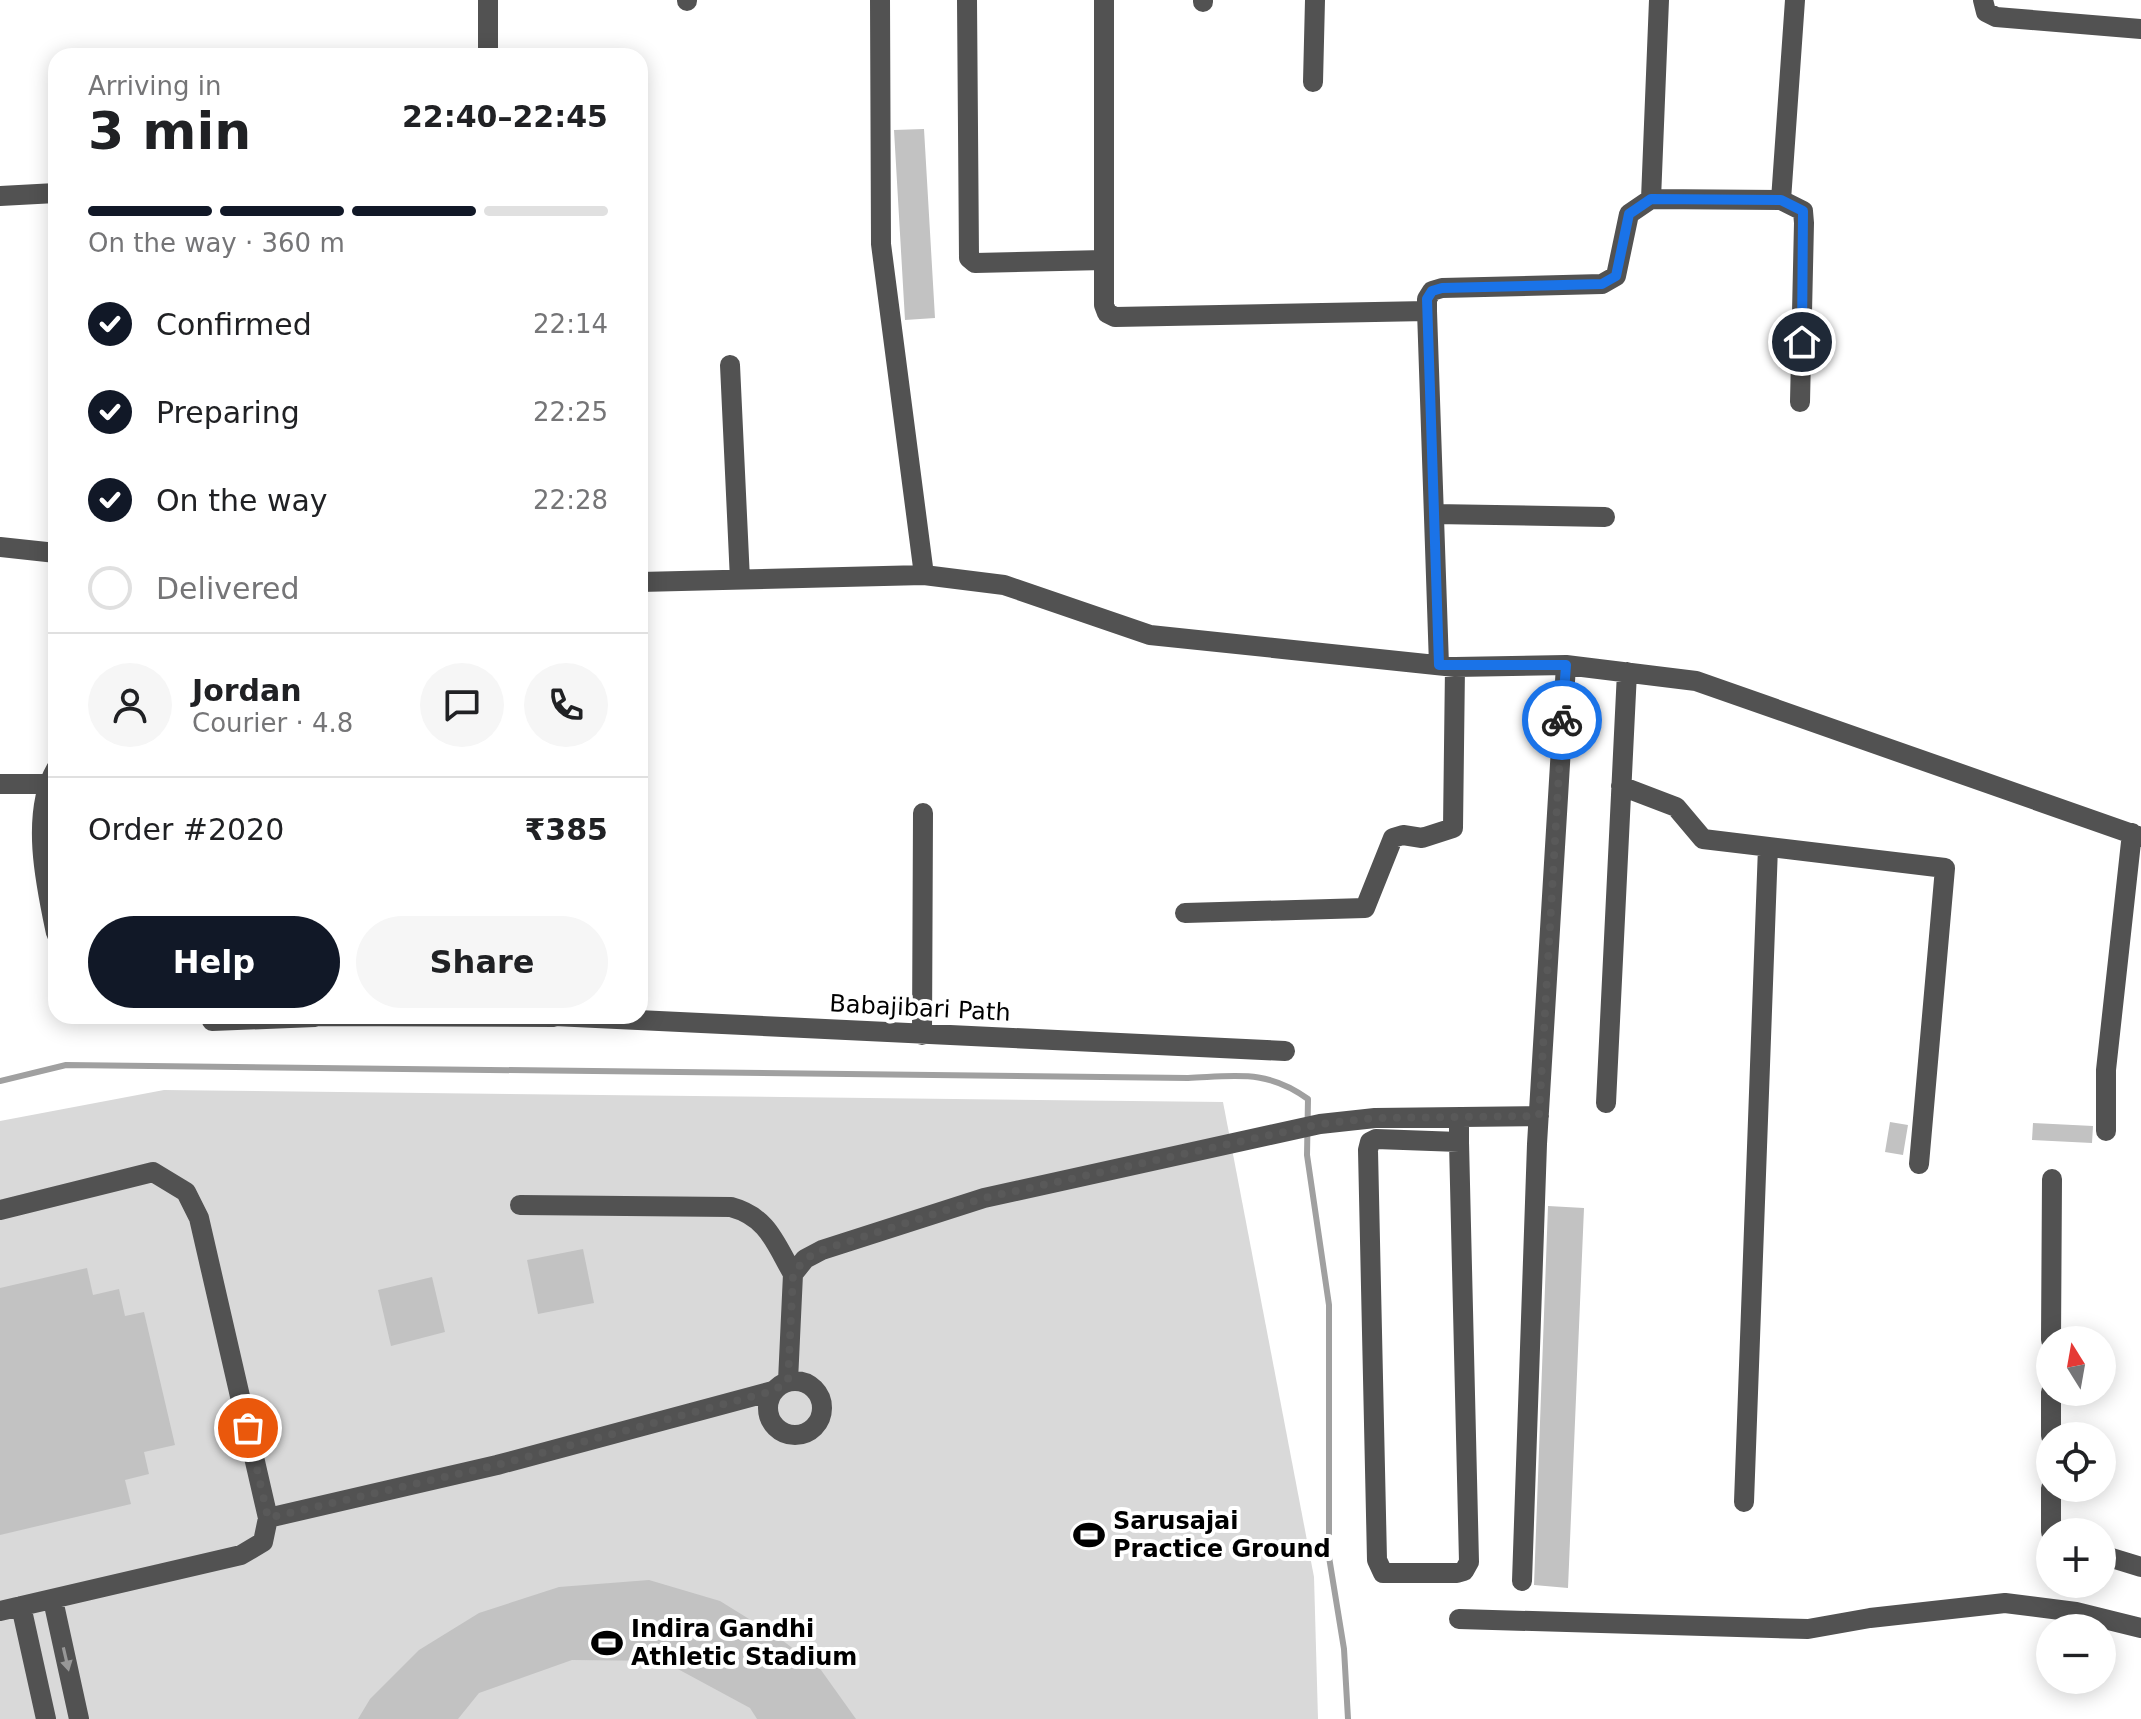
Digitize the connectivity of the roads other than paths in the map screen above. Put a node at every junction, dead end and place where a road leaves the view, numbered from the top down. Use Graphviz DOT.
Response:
graph roads {
  1 [pos="488,0"];
  2 [pos="880,0"];
  3 [pos="967,0"];
  4 [pos="1104,0"];
  5 [pos="1315,0"];
  6 [pos="1659,0"];
  7 [pos="1795,0"];
  8 [pos="1983,0"];
  9 [pos="2141,29"];
  10 [pos="488,48"];
  11 [pos="1313,82"];
  12 [pos="48,193"];
  13 [pos="0,196"];
  14 [pos="1651,199"];
  15 [pos="1781,200"];
  16 [pos="1104,260"];
  17 [pos="1427,311"];
  18 [pos="730,365"];
  19 [pos="1800,402"];
  20 [pos="1434,514"];
  21 [pos="1605,517"];
  22 [pos="0,547"];
  23 [pos="48,552"];
  24 [pos="924,575"];
  25 [pos="740,580"];
  26 [pos="648,582"];
  27 [pos="1566,665"];
  28 [pos="1447,666"];
  29 [pos="1627,672"];
  30 [pos="48,778"];
  31 [pos="0,784"];
  32 [pos="1621,786"];
  33 [pos="48,813"];
  34 [pos="923,813"];
  35 [pos="2136,835"];
  36 [pos="1768,847"];
  37 [pos="48,895"];
  38 [pos="1185,913"];
  39 [pos="648,1022"];
  40 [pos="922,1035"];
  41 [pos="1285,1051"];
  42 [pos="1606,1103"];
  43 [pos="1539,1116"];
  44 [pos="1459,1117"];
  45 [pos="2106,1131"];
  46 [pos="1459,1142"];
  47 [pos="1919,1164"];
  48 [pos="2052,1179"];
  49 [pos="520,1205"];
  50 [pos="0,1210"];
  51 [pos="793,1274"];
  52 [pos="2051,1326"];
  53 [pos="1744,1502"];
  54 [pos="268,1518"];
  55 [pos="2116,1559"];
  56 [pos="2141,1567"];
  57 [pos="1522,1581"];
  58 [pos="53,1600"];
  59 [pos="21,1606"];
  60 [pos="0,1611"];
  61 [pos="1459,1619"];
  62 [pos="2141,1628"];
  63 [pos="46,1719"];
  64 [pos="79,1719"];
  1 -- 10 [label="street"];
  2 -- 24 [label="street"];
  3 -- 16 [label="street"];
  4 -- 16 [label="street"];
  5 -- 11 [label="street"];
  6 -- 14 [label="street"];
  7 -- 15 [label="street"];
  8 -- 9 [label="street"];
  12 -- 13 [label="street"];
  14 -- 15 [label="street"];
  14 -- 17 [label="street"];
  15 -- 19 [label="street"];
  16 -- 17 [label="street"];
  17 -- 20 [label="street"];
  18 -- 25 [label="street"];
  20 -- 21 [label="street"];
  20 -- 28 [label="street"];
  22 -- 23 [label="street"];
  24 -- 25 [label="street"];
  24 -- 28 [label="street"];
  25 -- 26 [label="street"];
  27 -- 28 [label="street"];
  27 -- 29 [label="street"];
  27 -- 43 [label="street"];
  28 -- 38 [label="street"];
  29 -- 32 [label="street"];
  29 -- 35 [label="street"];
  30 -- 31 [label="street"];
  32 -- 36 [label="street"];
  32 -- 42 [label="street"];
  33 -- 37 [label="street"];
  34 -- 40 [label="street"];
  35 -- 45 [label="street"];
  36 -- 47 [label="street"];
  36 -- 53 [label="street"];
  39 -- 40 [label="street, Babajibari Path"];
  40 -- 41 [label="street, Babajibari Path"];
  43 -- 44 [label="street"];
  43 -- 57 [label="street"];
  44 -- 46 [label="street"];
  44 -- 51 [label="street"];
  46 -- 46 [label="street"];
  48 -- 52 [label="street"];
  49 -- 51 [label="street"];
  50 -- 54 [label="street"];
  51 -- 54 [label="street"];
  54 -- 58 [label="street"];
  55 -- 56 [label="street"];
  58 -- 59 [label="street"];
  58 -- 64 [label="street, one-way"];
  59 -- 60 [label="street"];
  59 -- 63 [label="street"];
  61 -- 62 [label="street"];
}
